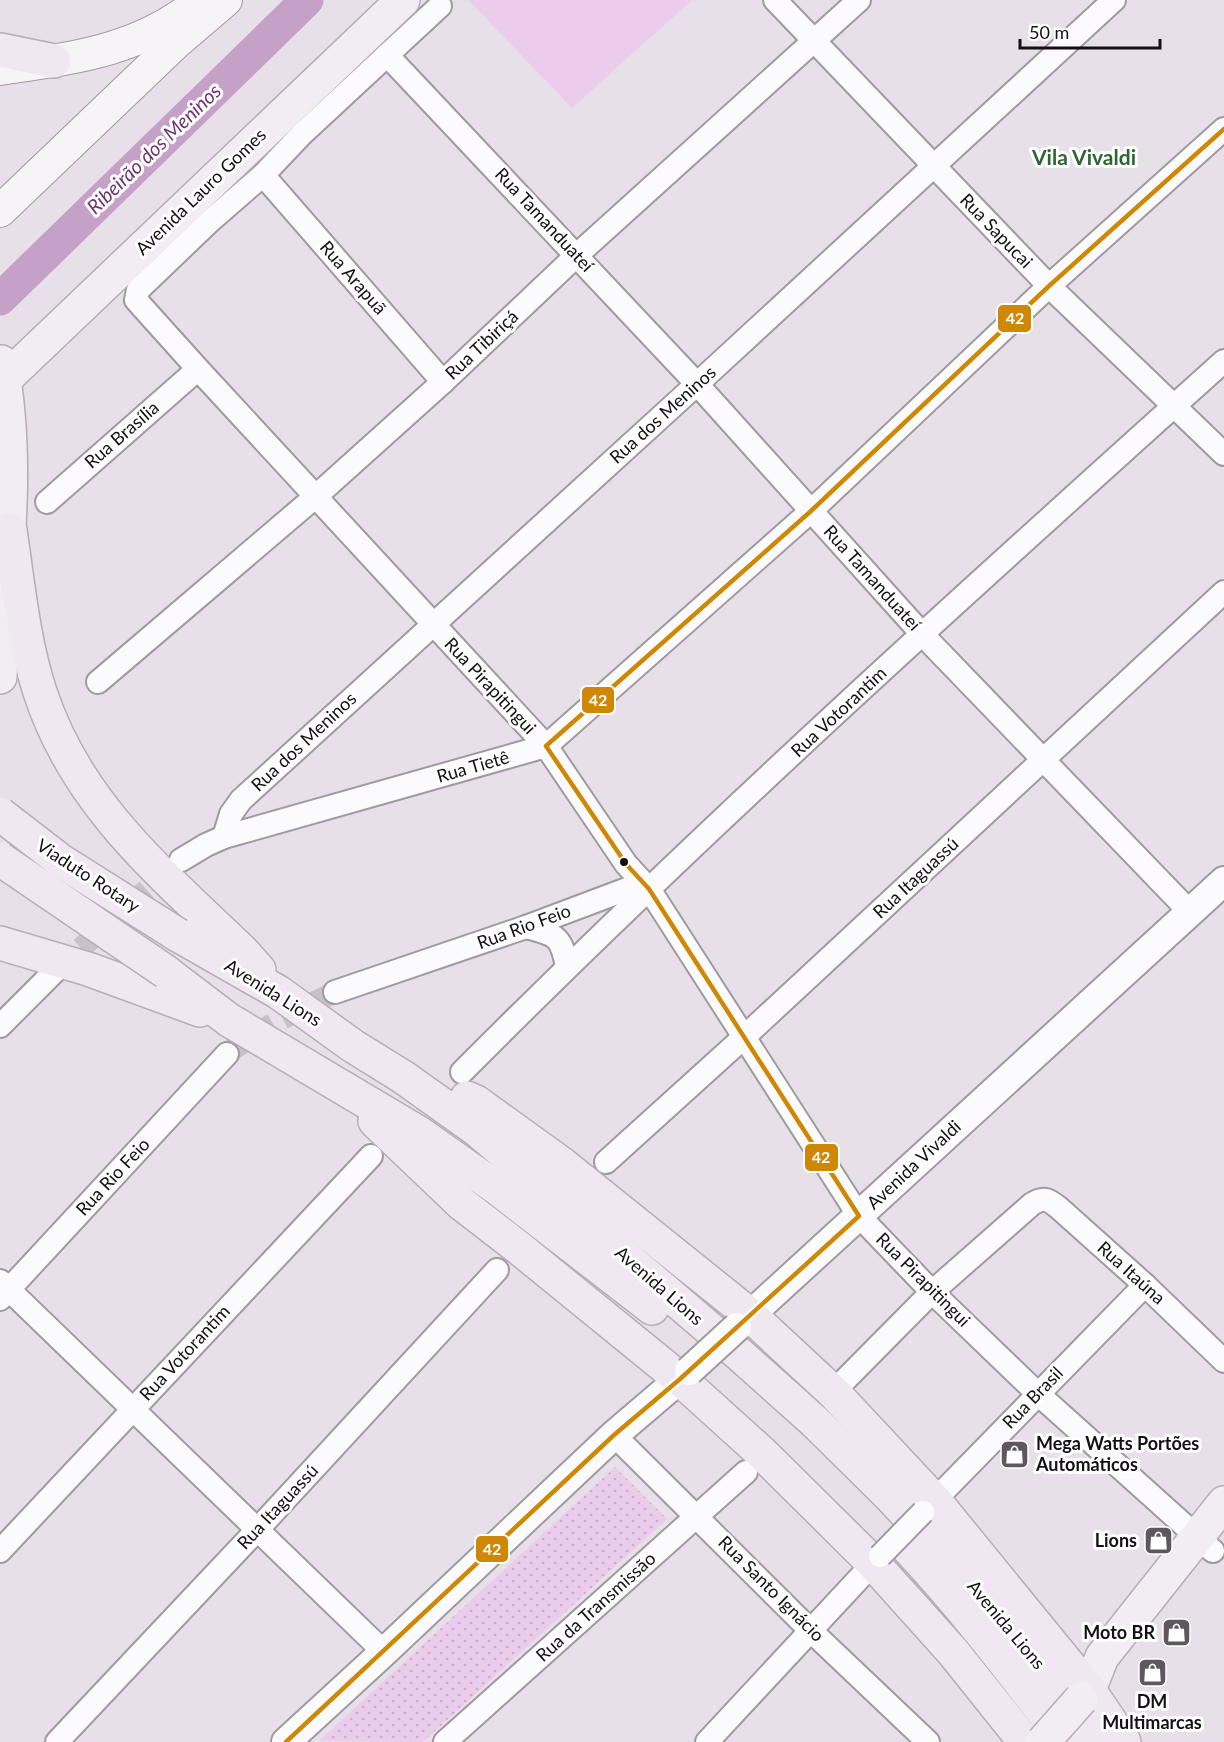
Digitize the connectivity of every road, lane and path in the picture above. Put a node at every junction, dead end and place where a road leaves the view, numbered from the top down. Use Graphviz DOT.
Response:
graph roads {
  1 [pos="375,0"];
  2 [pos="403,0"];
  3 [pos="776,0"];
  4 [pos="859,0"];
  5 [pos="1114,0"];
  6 [pos="208,1"];
  7 [pos="440,6"];
  8 [pos="814,42"];
  9 [pos="0,50"];
  10 [pos="387,55"];
  11 [pos="54,61"];
  12 [pos="0,69"];
  13 [pos="1224,129"];
  14 [pos="934,165"];
  15 [pos="263,175"];
  16 [pos="0,211"];
  17 [pos="578,255"];
  18 [pos="1049,286"];
  19 [pos="1224,361"];
  20 [pos="198,369"];
  21 [pos="1,370"];
  22 [pos="443,382"];
  23 [pos="697,384"];
  24 [pos="1174,406"];
  25 [pos="1224,454"];
  26 [pos="315,497"];
  27 [pos="47,501"];
  28 [pos="811,511"];
  29 [pos="10,530"];
  30 [pos="1224,592"];
  31 [pos="432,624"];
  32 [pos="922,634"];
  33 [pos="0,677"];
  34 [pos="98,682"];
  35 [pos="546,746"];
  36 [pos="1043,761"];
  37 [pos="0,814"];
  38 [pos="224,837"];
  39 [pos="0,859"];
  40 [pos="181,860"];
  41 [pos="1224,881"];
  42 [pos="646,886"];
  43 [pos="1190,912"];
  44 [pos="526,927"];
  45 [pos="178,935"];
  46 [pos="0,943"];
  47 [pos="567,967"];
  48 [pos="54,972"];
  49 [pos="166,972"];
  50 [pos="278,992"];
  51 [pos="335,992"];
  52 [pos="229,1020"];
  53 [pos="0,1026"];
  54 [pos="743,1038"];
  55 [pos="353,1046"];
  56 [pos="227,1054"];
  57 [pos="462,1072"];
  58 [pos="336,1083"];
  59 [pos="371,1156"];
  60 [pos="606,1162"];
  61 [pos="859,1216"];
  62 [pos="497,1270"];
  63 [pos="1145,1285"];
  64 [pos="3,1290"];
  65 [pos="932,1292"];
  66 [pos="743,1321"];
  67 [pos="1224,1361"];
  68 [pos="684,1375"];
  69 [pos="833,1392"];
  70 [pos="1037,1393"];
  71 [pos="133,1409"];
  72 [pos="614,1435"];
  73 [pos="746,1472"];
  74 [pos="1224,1503"];
  75 [pos="929,1506"];
  76 [pos="697,1515"];
  77 [pos="257,1530"];
  78 [pos="1211,1542"];
  79 [pos="0,1551"];
  80 [pos="877,1560"];
  81 [pos="810,1629"];
  82 [pos="384,1652"];
  83 [pos="1085,1694"];
  84 [pos="57,1742"];
  85 [pos="287,1742"];
  86 [pos="445,1742"];
  87 [pos="707,1742"];
  88 [pos="928,1742"];
  89 [pos="1025,1742"];
  90 [pos="1043,1742"];
  91 [pos="1066,1742"];
  92 [pos="1097,1742"];
  93 [pos="1124,1742"];
  1 -- 21 [label="main road, Avenida Lauro Gomes"];
  2 -- 21 [label="main road, Avenida Lauro Gomes"];
  3 -- 8 [label="street, Rua Sapucai"];
  4 -- 8 [label="street, Rua Tibiriçá"];
  5 -- 14 [label="street, Rua dos Meninos"];
  6 -- 11 [label="main road"];
  6 -- 16 [label="main road"];
  7 -- 10 [label="street"];
  8 -- 14 [label="street, Rua Sapucai"];
  8 -- 17 [label="street, Rua Tibiriçá"];
  9 -- 11 [label="highway"];
  10 -- 15 [label="street"];
  10 -- 17 [label="street, Rua Tamanduateí"];
  11 -- 12 [label="main road"];
  13 -- 18 [label="street, Rua Tietê"];
  14 -- 18 [label="street, Rua Sapucai"];
  14 -- 23 [label="street, Rua dos Meninos"];
  15 -- 20 [label="street, Rua Pirapitingui"];
  15 -- 22 [label="street, Rua Arapuã"];
  17 -- 22 [label="street, Rua Tibiriçá"];
  17 -- 23 [label="street, Rua Tamanduateí"];
  18 -- 24 [label="street, Rua Sapucai"];
  18 -- 28 [label="street, Rua Tietê"];
  19 -- 24 [label="street, Rua Votorantim"];
  20 -- 26 [label="street, Rua Pirapitingui"];
  20 -- 27 [label="street, Rua Brasília"];
  21 -- 29 [label="main road"];
  22 -- 26 [label="street, Rua Tibiriçá"];
  23 -- 28 [label="street, Rua Tamanduateí"];
  23 -- 31 [label="street, Rua dos Meninos"];
  24 -- 25 [label="street, Rua Sapucai"];
  24 -- 32 [label="street, Rua Votorantim"];
  26 -- 31 [label="street, Rua Pirapitingui"];
  26 -- 34 [label="street, Rua Tibiriçá"];
  28 -- 32 [label="street, Rua Tamanduateí"];
  28 -- 35 [label="street, Rua Tietê"];
  29 -- 33 [label="main road"];
  29 -- 50 [label="highway"];
  30 -- 36 [label="street, Rua Itaguassú"];
  31 -- 35 [label="street, Rua Pirapitingui"];
  31 -- 38 [label="street, Rua dos Meninos"];
  32 -- 36 [label="street, Rua Tamanduateí"];
  32 -- 42 [label="street, Rua Votorantim"];
  35 -- 38 [label="street, Rua Tietê"];
  35 -- 42 [label="street, Rua Pirapitingui"];
  36 -- 43 [label="street, Rua Tamanduateí"];
  36 -- 54 [label="street, Rua Itaguassú"];
  37 -- 45 [label="highway, Viaduto Rotary, bridge"];
  38 -- 40 [label="street, Rua Tietê"];
  39 -- 49 [label="highway, Viaduto Rotary, bridge"];
  41 -- 43 [label="street, Avenida Vivaldi"];
  42 -- 44 [label="street, Rua Rio Feio"];
  42 -- 47 [label="street, Rua Votorantim"];
  42 -- 54 [label="street, Rua Pirapitingui"];
  43 -- 61 [label="street, Avenida Vivaldi"];
  44 -- 47 [label="street"];
  44 -- 51 [label="street, Rua Rio Feio"];
  45 -- 50 [label="highway, Avenida Lions"];
  46 -- 52 [label="highway"];
  47 -- 57 [label="street, Rua Votorantim"];
  48 -- 53 [label="street"];
  49 -- 52 [label="highway, Avenida Lions"];
  50 -- 55 [label="highway, Avenida Lions"];
  52 -- 58 [label="highway, Avenida Lions"];
  54 -- 60 [label="street, Rua Itaguassú"];
  54 -- 61 [label="street, Rua Pirapitingui"];
  55 -- 66 [label="highway"];
  55 -- 92 [label="highway, Avenida Lions"];
  56 -- 64 [label="street, Rua Rio Feio"];
  58 -- 68 [label="highway"];
  58 -- 91 [label="highway, Avenida Lions"];
  59 -- 71 [label="street, Rua Votorantim"];
  61 -- 65 [label="street, Rua Pirapitingui"];
  61 -- 66 [label="street, Avenida Vivaldi"];
  62 -- 77 [label="street, Rua Itaguassú"];
  63 -- 65 [label="street, Rua Itaúna"];
  63 -- 67 [label="street, Rua Itaúna"];
  63 -- 70 [label="street, Rua Brasil"];
  64 -- 71 [label="street"];
  65 -- 69 [label="street"];
  65 -- 70 [label="street, Rua Pirapitingui"];
  66 -- 68 [label="street, Avenida Vivaldi, bridge"];
  66 -- 69 [label="highway"];
  68 -- 72 [label="street, Avenida Vivaldi"];
  68 -- 80 [label="highway"];
  69 -- 75 [label="highway"];
  70 -- 75 [label="street, Rua Brasil"];
  70 -- 78 [label="street, Rua Pirapitingui"];
  71 -- 77 [label="street"];
  71 -- 79 [label="street, Rua Votorantim"];
  72 -- 76 [label="street, Rua Santo Ignácio"];
  72 -- 82 [label="street, Avenida Vivaldi"];
  73 -- 76 [label="street, Rua da Transmissão"];
  74 -- 78 [label="main road"];
  75 -- 80 [label="street, Rua Brasil, bridge"];
  75 -- 83 [label="highway"];
  76 -- 81 [label="street, Rua Santo Ignácio"];
  76 -- 86 [label="street, Rua da Transmissão"];
  77 -- 82 [label="street"];
  77 -- 84 [label="street, Rua Itaguassú"];
  78 -- 83 [label="main road"];
  80 -- 81 [label="street"];
  80 -- 89 [label="highway"];
  81 -- 87 [label="street"];
  81 -- 88 [label="street, Rua Santo Ignácio"];
  82 -- 85 [label="street, Avenida Vivaldi"];
  83 -- 90 [label="main road, bridge"];
  83 -- 93 [label="highway"];
}
